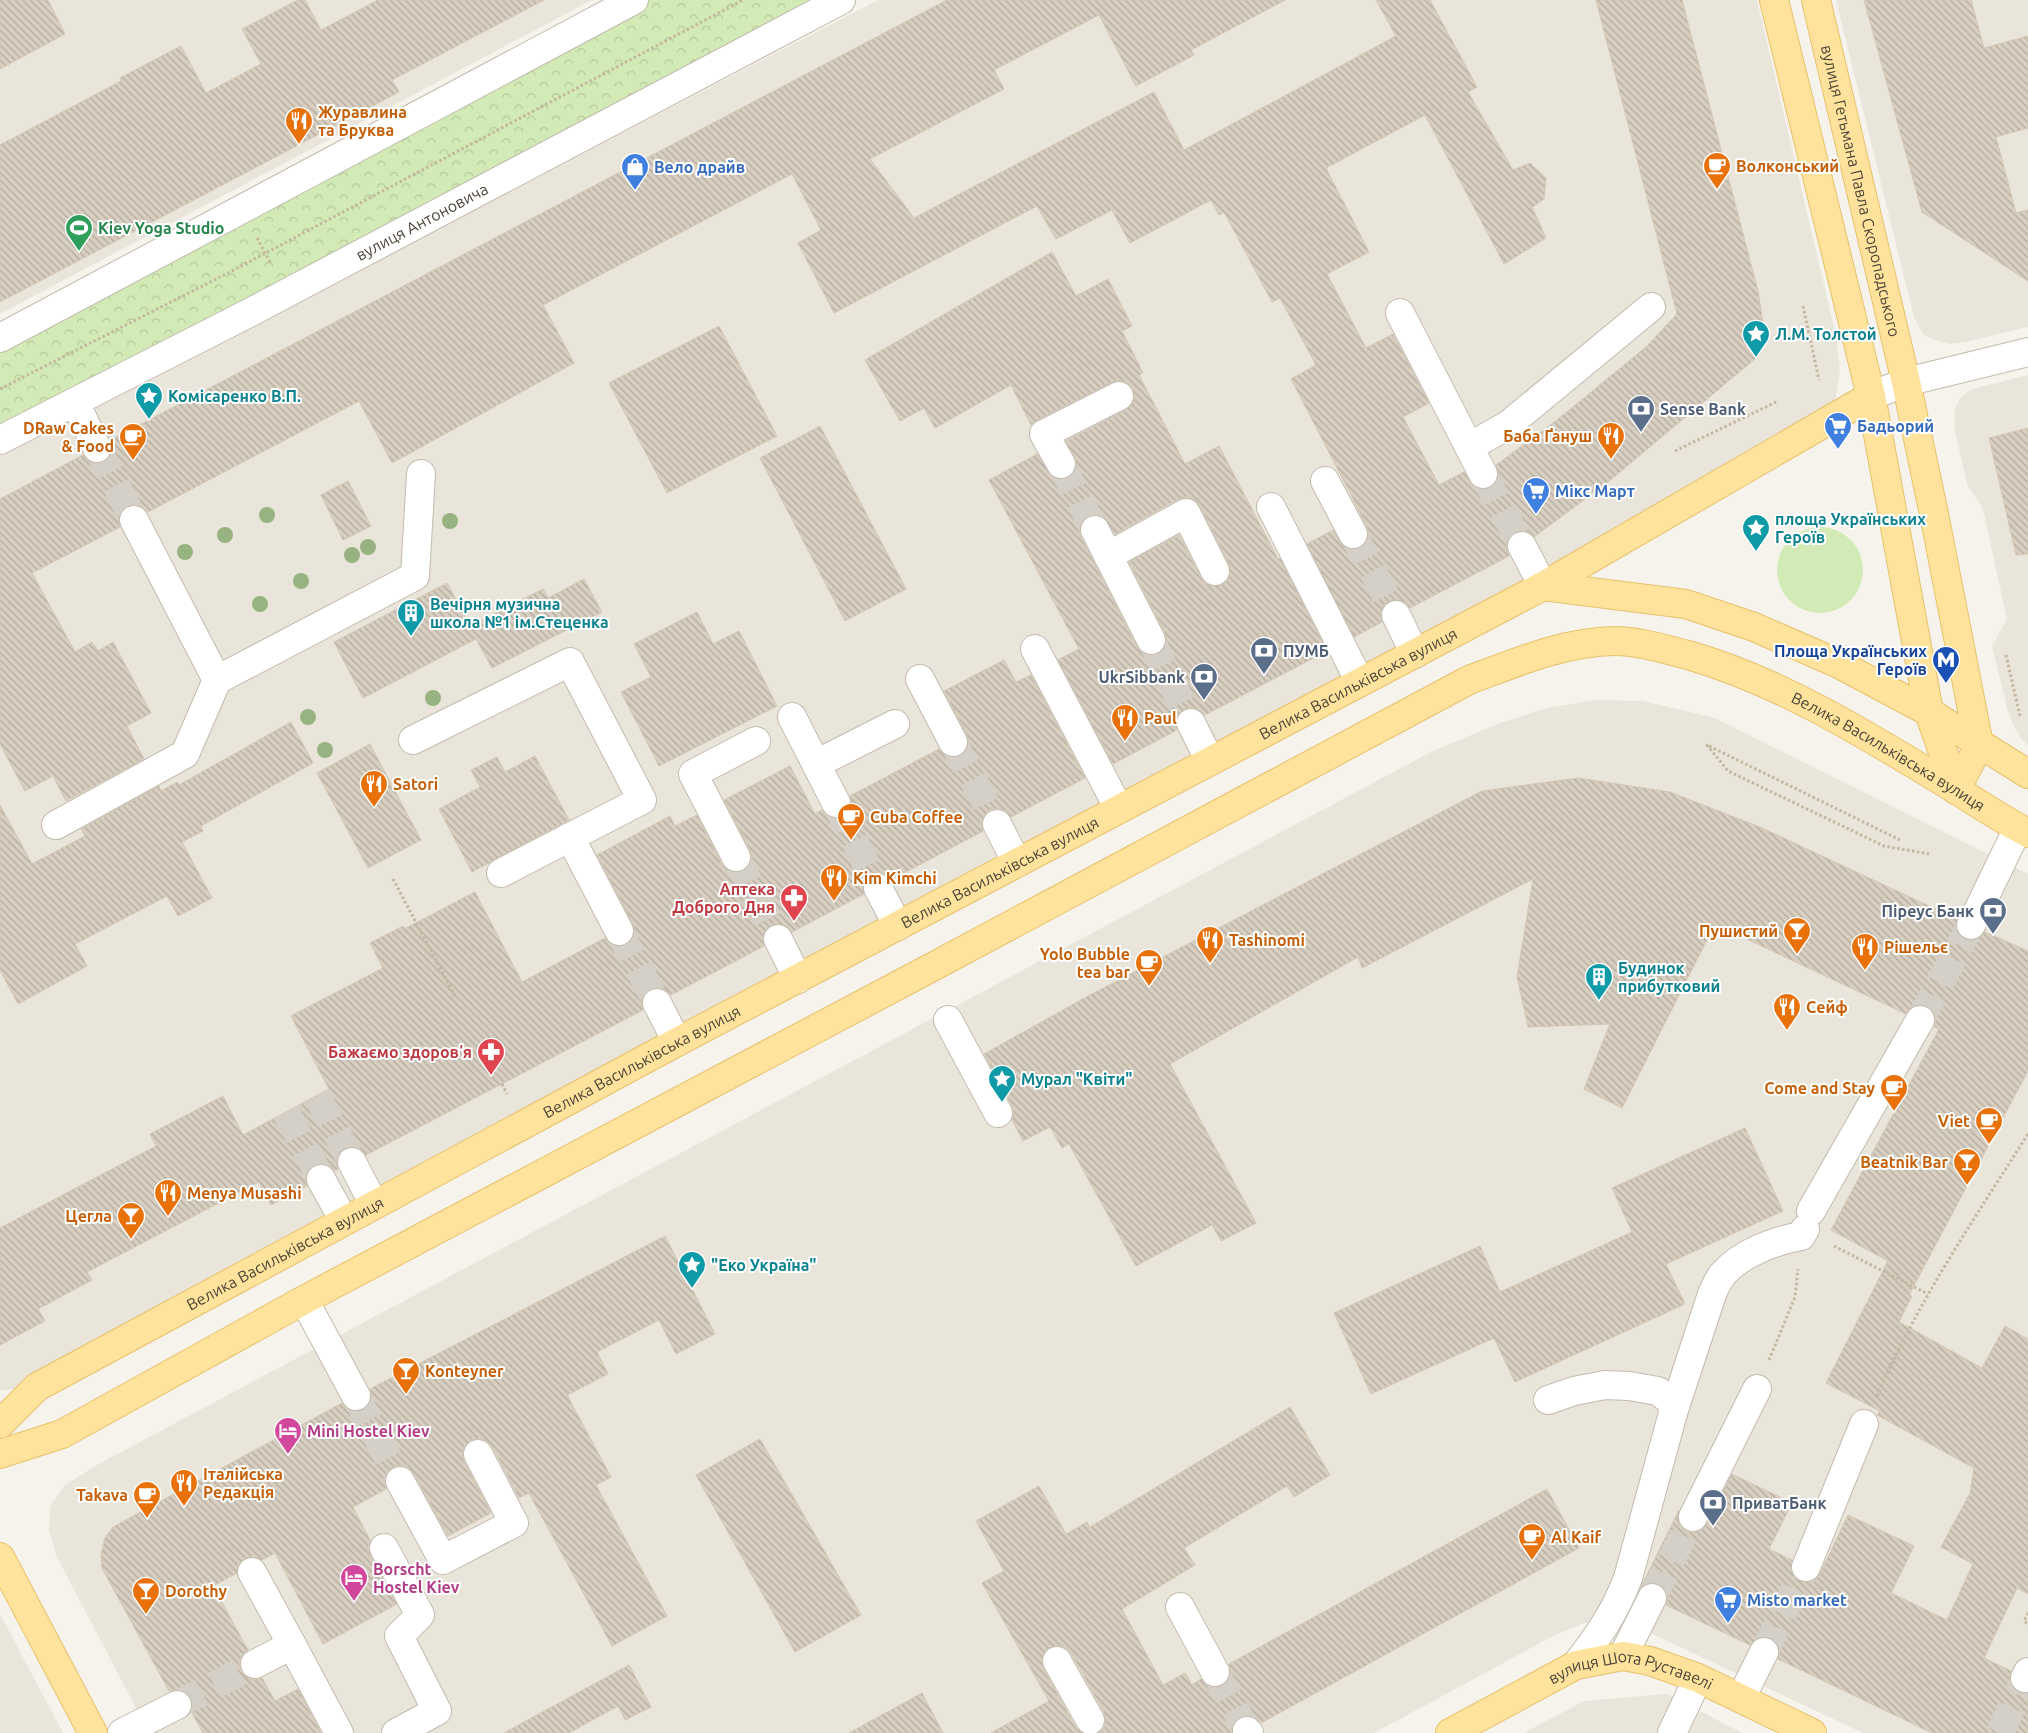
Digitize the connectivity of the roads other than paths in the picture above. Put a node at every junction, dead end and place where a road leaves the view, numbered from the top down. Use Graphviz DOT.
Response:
graph roads {
  1 [pos="634,0"];
  2 [pos="841,0"];
  3 [pos="1774,0"];
  4 [pos="1816,0"];
  5 [pos="1651,307"];
  6 [pos="1400,313"];
  7 [pos="0,338"];
  8 [pos="2028,352"];
  9 [pos="1906,382"];
  10 [pos="1120,396"];
  11 [pos="1872,396"];
  12 [pos="75,402"];
  13 [pos="0,440"];
  14 [pos="1469,447"];
  15 [pos="97,448"];
  16 [pos="1061,464"];
  17 [pos="421,474"];
  18 [pos="1483,474"];
  19 [pos="1325,481"];
  20 [pos="1271,507"];
  21 [pos="134,520"];
  22 [pos="1094,530"];
  23 [pos="1353,534"];
  24 [pos="1522,546"];
  25 [pos="1108,556"];
  26 [pos="1215,571"];
  27 [pos="1543,586"];
  28 [pos="1396,615"];
  29 [pos="1151,640"];
  30 [pos="1035,649"];
  31 [pos="1415,654"];
  32 [pos="920,679"];
  33 [pos="217,680"];
  34 [pos="1360,682"];
  35 [pos="1929,712"];
  36 [pos="792,717"];
  37 [pos="1191,723"];
  38 [pos="895,724"];
  39 [pos="413,740"];
  40 [pos="756,741"];
  41 [pos="953,742"];
  42 [pos="1979,745"];
  43 [pos="1210,761"];
  44 [pos="816,764"];
  45 [pos="2028,774"];
  46 [pos="1956,790"];
  47 [pos="836,803"];
  48 [pos="1119,809"];
  49 [pos="997,824"];
  50 [pos="56,825"];
  51 [pos="2023,830"];
  52 [pos="570,837"];
  53 [pos="736,857"];
  54 [pos="1017,863"];
  55 [pos="501,873"];
  56 [pos="878,888"];
  57 [pos="1971,925"];
  58 [pos="898,926"];
  59 [pos="619,931"];
  60 [pos="778,939"];
  61 [pos="798,979"];
  62 [pos="657,1002"];
  63 [pos="948,1020"];
  64 [pos="1920,1020"];
  65 [pos="677,1042"];
  66 [pos="998,1113"];
  67 [pos="352,1162"];
  68 [pos="321,1178"];
  69 [pos="374,1205"];
  70 [pos="344,1221"];
  71 [pos="304,1300"];
  72 [pos="1757,1388"];
  73 [pos="356,1396"];
  74 [pos="1548,1400"];
  75 [pos="1673,1413"];
  76 [pos="0,1424"];
  77 [pos="1864,1424"];
  78 [pos="0,1454"];
  79 [pos="478,1454"];
  80 [pos="400,1481"];
  81 [pos="1693,1517"];
  82 [pos="384,1548"];
  83 [pos="0,1557"];
  84 [pos="1806,1567"];
  85 [pos="252,1572"];
  86 [pos="1652,1598"];
  87 [pos="1180,1607"];
  88 [pos="292,1645"];
  89 [pos="1764,1652"];
  90 [pos="1622,1656"];
  91 [pos="1057,1661"];
  92 [pos="255,1664"];
  93 [pos="1576,1665"];
  94 [pos="1215,1672"];
  95 [pos="1698,1678"];
  96 [pos="1740,1698"];
  97 [pos="176,1705"];
  98 [pos="1090,1720"];
  99 [pos="93,1733"];
  100 [pos="122,1733"];
  101 [pos="339,1733"];
  102 [pos="396,1733"];
  103 [pos="1450,1733"];
  104 [pos="1672,1733"];
  105 [pos="1812,1733"];
  1 -- 7 [label="street"];
  2 -- 12 [label="street, вулиця Антоновича"];
  3 -- 11 [label="main road"];
  4 -- 9 [label="main road, вулиця Гетьмана Павла Скоропадського"];
  5 -- 14 [label="street"];
  6 -- 14 [label="street"];
  8 -- 9 [label="street"];
  9 -- 11 [label="street"];
  9 -- 42 [label="main road"];
  10 -- 16 [label="street"];
  11 -- 27 [label="main road"];
  11 -- 35 [label="main road"];
  12 -- 13 [label="street, вулиця Антоновича"];
  12 -- 15 [label="street"];
  14 -- 18 [label="street"];
  17 -- 33 [label="street"];
  19 -- 23 [label="street"];
  20 -- 34 [label="street"];
  21 -- 33 [label="street"];
  22 -- 25 [label="street"];
  24 -- 27 [label="street"];
  25 -- 26 [label="street"];
  25 -- 29 [label="street"];
  27 -- 31 [label="main road, Велика Васильківська вулиця"];
  27 -- 35 [label="main road"];
  28 -- 31 [label="street"];
  30 -- 48 [label="street"];
  31 -- 34 [label="main road, Велика Васильківська вулиця"];
  32 -- 41 [label="street"];
  33 -- 50 [label="street"];
  34 -- 43 [label="main road, Велика Васильківська вулиця"];
  35 -- 42 [label="main road"];
  35 -- 46 [label="main road"];
  36 -- 44 [label="street"];
  37 -- 43 [label="street"];
  38 -- 44 [label="street"];
  39 -- 52 [label="street"];
  40 -- 53 [label="street"];
  42 -- 45 [label="main road"];
  42 -- 46 [label="main road"];
  43 -- 48 [label="main road, Велика Васильківська вулиця"];
  44 -- 47 [label="street"];
  46 -- 51 [label="main road, Велика Васильківська вулиця"];
  46 -- 71 [label="main road, Велика Васильківська вулиця"];
  48 -- 54 [label="main road, Велика Васильківська вулиця"];
  49 -- 54 [label="street"];
  51 -- 57 [label="street"];
  52 -- 55 [label="street"];
  52 -- 59 [label="street"];
  54 -- 58 [label="main road, Велика Васильківська вулиця"];
  56 -- 58 [label="street"];
  58 -- 61 [label="main road, Велика Васильківська вулиця"];
  60 -- 61 [label="street"];
  61 -- 65 [label="main road, Велика Васильківська вулиця"];
  62 -- 65 [label="street"];
  63 -- 66 [label="street"];
  64 -- 75 [label="street"];
  65 -- 69 [label="main road, Велика Васильківська вулиця"];
  67 -- 69 [label="street"];
  68 -- 70 [label="street"];
  69 -- 70 [label="main road, Велика Васильківська вулиця"];
  70 -- 76 [label="main road, Велика Васильківська вулиця"];
  71 -- 73 [label="street"];
  71 -- 78 [label="main road, Велика Васильківська вулиця"];
  72 -- 81 [label="street"];
  74 -- 75 [label="street"];
  75 -- 93 [label="street"];
  77 -- 84 [label="street"];
  79 -- 80 [label="street"];
  82 -- 102 [label="street"];
  83 -- 99 [label="main road"];
  85 -- 88 [label="street"];
  86 -- 90 [label="street"];
  87 -- 94 [label="street"];
  88 -- 92 [label="street"];
  88 -- 101 [label="street"];
  89 -- 96 [label="street"];
  90 -- 93 [label="main road, вулиця Шота Руставелі"];
  90 -- 95 [label="main road, вулиця Шота Руставелі"];
  91 -- 98 [label="street"];
  93 -- 103 [label="main road, вулиця Шота Руставелі"];
  95 -- 96 [label="main road, вулиця Шота Руставелі"];
  95 -- 104 [label="street"];
  96 -- 105 [label="main road, вулиця Шота Руставелі"];
  97 -- 100 [label="street"];
}
